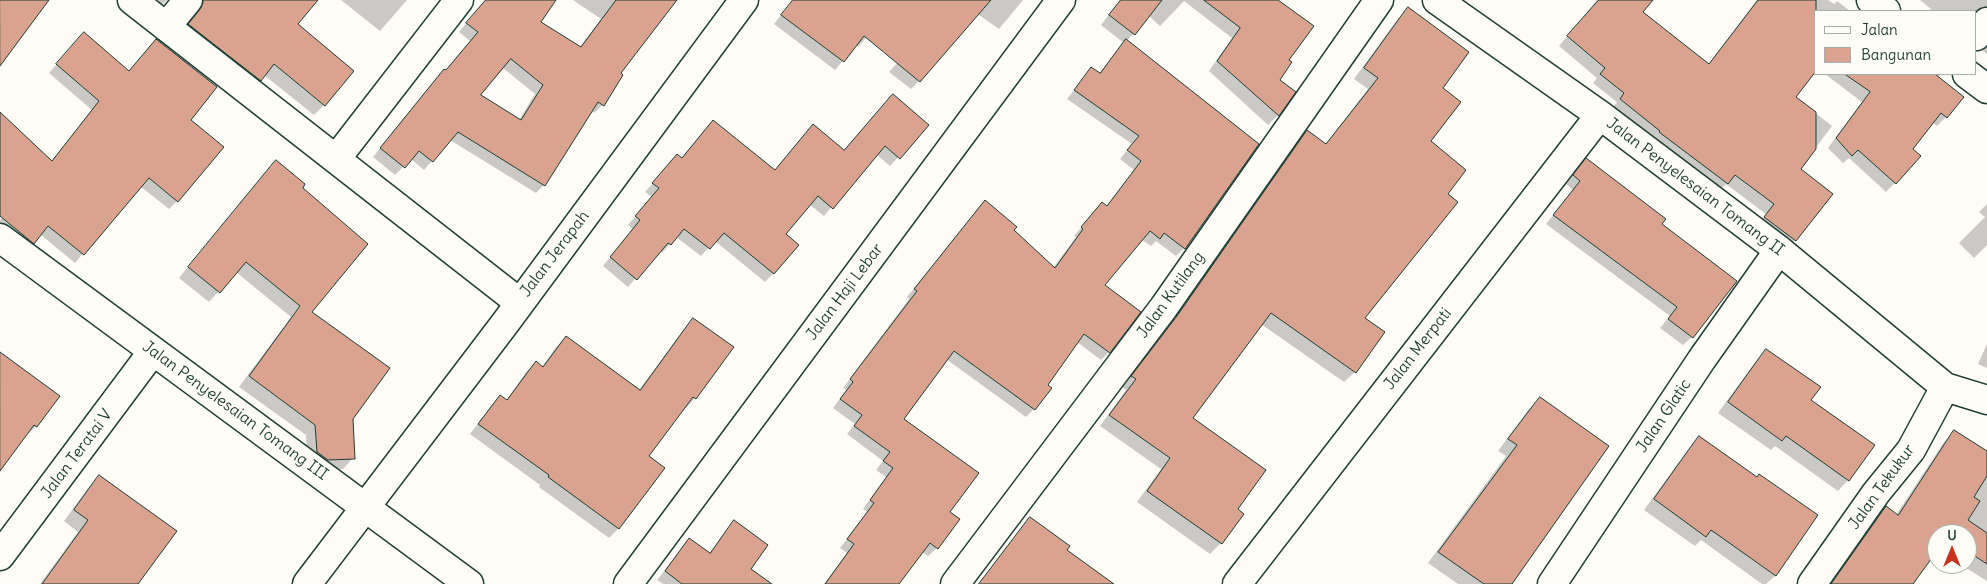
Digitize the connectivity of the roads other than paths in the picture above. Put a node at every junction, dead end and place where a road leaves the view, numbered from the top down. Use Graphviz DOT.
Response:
graph roads {
  1 [pos="132,0"];
  2 [pos="188,0"];
  3 [pos="459,0"];
  4 [pos="744,0"];
  5 [pos="1061,0"];
  6 [pos="1379,0"];
  7 [pos="1437,0"];
  8 [pos="1871,0"];
  9 [pos="1885,10"];
  10 [pos="1987,22"];
  11 [pos="166,26"];
  12 [pos="1977,35"];
  13 [pos="1968,75"];
  14 [pos="1987,89"];
  15 [pos="1600,115"];
  16 [pos="336,159"];
  17 [pos="0,238"];
  18 [pos="1779,250"];
  19 [pos="520,303"];
  20 [pos="153,351"];
  21 [pos="1945,387"];
  22 [pos="1987,400"];
  23 [pos="365,507"];
  24 [pos="0,556"];
  25 [pos="307,584"];
  26 [pos="469,584"];
  27 [pos="628,584"];
  28 [pos="955,584"];
  29 [pos="1237,584"];
  30 [pos="1552,584"];
  31 [pos="1812,584"];
  1 -- 11 [label="street"];
  2 -- 11 [label="street"];
  3 -- 16 [label="street"];
  4 -- 19 [label="street, Jalan Jerapah"];
  5 -- 27 [label="street, Jalan Haji Lebar"];
  6 -- 28 [label="street, Jalan Kutilang"];
  7 -- 15 [label="street, Jalan Penyelesaian Tomang II"];
  8 -- 9 [label="street"];
  10 -- 12 [label="street"];
  11 -- 16 [label="street"];
  13 -- 14 [label="street"];
  15 -- 18 [label="street, Jalan Penyelesaian Tomang II"];
  15 -- 29 [label="street, Jalan Merpati"];
  16 -- 19 [label="street"];
  17 -- 20 [label="street, Jalan Penyelesaian Tomang III"];
  18 -- 21 [label="street, Jalan Penyelesaian Tomang II"];
  18 -- 30 [label="street, Jalan Glatic"];
  19 -- 23 [label="street, Jalan Jerapah"];
  20 -- 23 [label="street, Jalan Penyelesaian Tomang III"];
  20 -- 24 [label="street, Jalan Teratai V"];
  21 -- 22 [label="street"];
  21 -- 31 [label="street, Jalan Tekukur"];
  23 -- 25 [label="street, Jalan Jerapah"];
  23 -- 26 [label="street, Jalan Penyelesaian Tomang III"];
}
